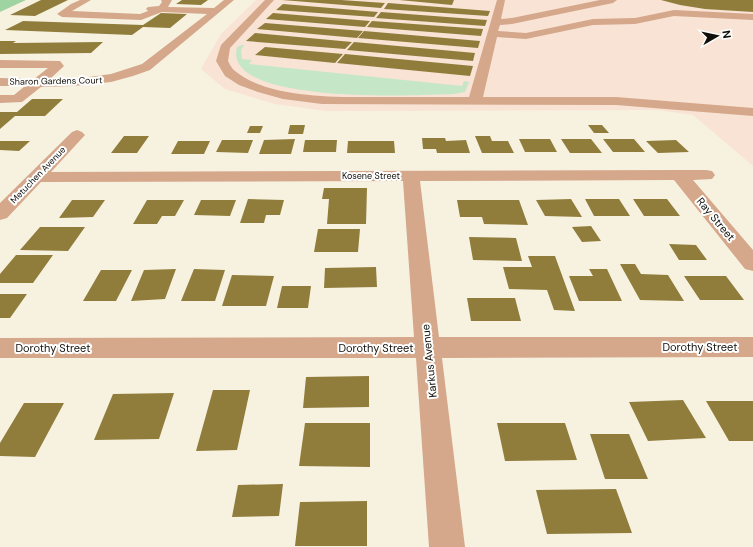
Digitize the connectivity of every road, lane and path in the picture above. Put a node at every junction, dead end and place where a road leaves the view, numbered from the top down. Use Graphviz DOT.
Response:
graph roads {
  1 [pos="87,0"];
  2 [pos="230,0"];
  3 [pos="270,0"];
  4 [pos="501,0"];
  5 [pos="613,0"];
  6 [pos="163,4"];
  7 [pos="74,6"];
  8 [pos="216,11"];
  9 [pos="753,17"];
  10 [pos="496,22"];
  11 [pos="492,34"];
  12 [pos="0,64"];
  13 [pos="0,82"];
  14 [pos="40,82"];
  15 [pos="0,99"];
  16 [pos="475,101"];
  17 [pos="753,112"];
  18 [pos="77,135"];
  19 [pos="679,175"];
  20 [pos="706,175"];
  21 [pos="410,176"];
  22 [pos="36,177"];
  23 [pos="0,214"];
  24 [pos="753,264"];
  25 [pos="427,347"];
  26 [pos="753,347"];
  27 [pos="0,348"];
  28 [pos="447,547"];
  1 -- 7 [label="street"];
  2 -- 8 [label="street, Sharon Gardens Court"];
  3 -- 16 [label="street"];
  4 -- 10 [label="street"];
  5 -- 10 [label="street"];
  6 -- 7 [label="street"];
  6 -- 7 [label="street"];
  6 -- 8 [label="street"];
  8 -- 14 [label="street, Sharon Gardens Court"];
  9 -- 11 [label="street"];
  10 -- 11 [label="street"];
  11 -- 16 [label="street"];
  12 -- 14 [label="street"];
  13 -- 14 [label="street, Sharon Gardens Court"];
  14 -- 15 [label="street"];
  16 -- 17 [label="street"];
  18 -- 22 [label="street, Metuchen Avenue"];
  19 -- 20 [label="street, Kosene Street"];
  19 -- 21 [label="street, Kosene Street"];
  19 -- 24 [label="street, Ray Street"];
  21 -- 22 [label="street, Kosene Street"];
  21 -- 25 [label="street, Karkus Avenue"];
  22 -- 23 [label="street, Metuchen Avenue"];
  25 -- 26 [label="street, Dorothy Street"];
  25 -- 27 [label="street, Dorothy Street"];
  25 -- 28 [label="street, Karkus Avenue"];
}
